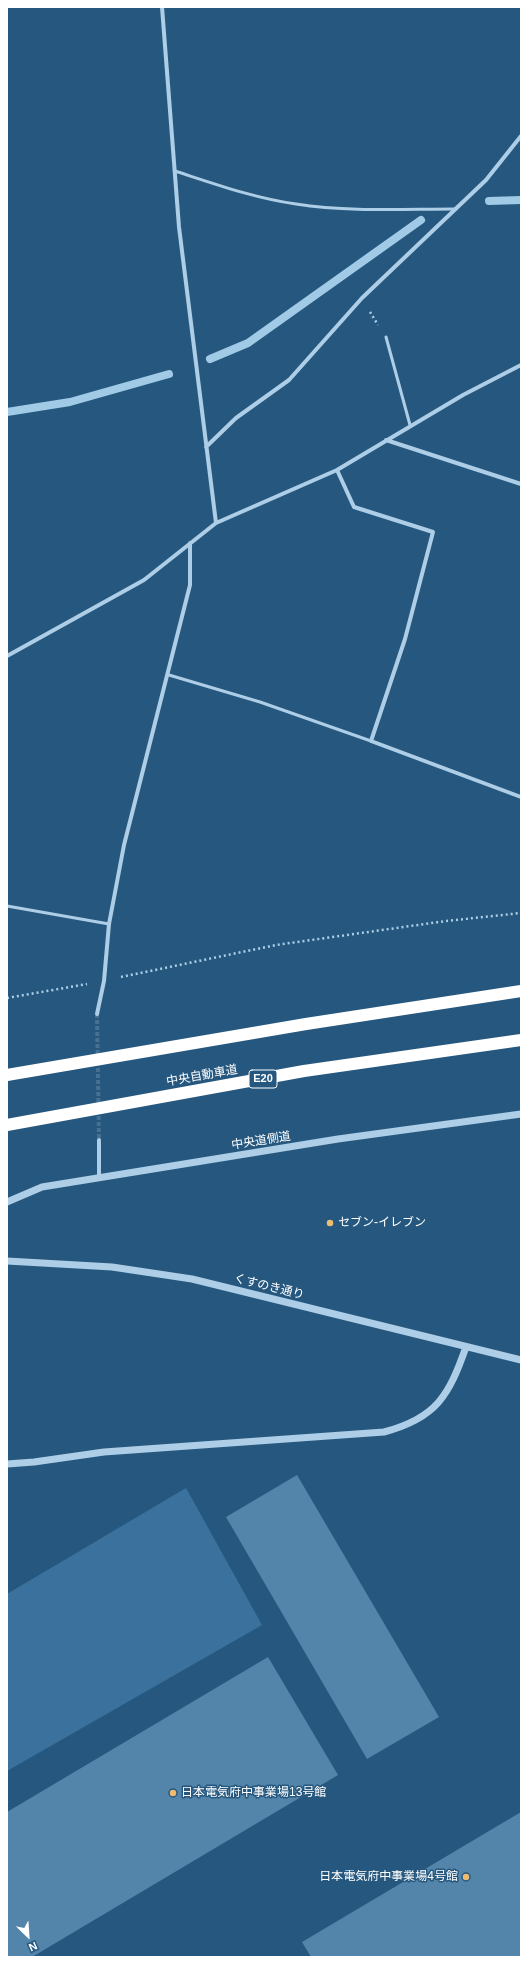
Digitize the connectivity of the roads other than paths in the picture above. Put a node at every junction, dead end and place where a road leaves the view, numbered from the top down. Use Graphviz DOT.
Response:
graph roads {
  1 [pos="162,7"];
  2 [pos="521,136"];
  3 [pos="175,171"];
  4 [pos="455,209"];
  5 [pos="386,337"];
  6 [pos="521,365"];
  7 [pos="410,425"];
  8 [pos="386,440"];
  9 [pos="206,447"];
  10 [pos="336,470"];
  11 [pos="521,484"];
  12 [pos="216,523"];
  13 [pos="190,543"];
  14 [pos="7,656"];
  15 [pos="168,675"];
  16 [pos="371,741"];
  17 [pos="521,797"];
  18 [pos="7,906"];
  19 [pos="109,924"];
  20 [pos="521,991"];
  21 [pos="97,1014"];
  22 [pos="521,1040"];
  23 [pos="7,1074"];
  24 [pos="521,1114"];
  25 [pos="7,1125"];
  26 [pos="99,1140"];
  27 [pos="100,1178"];
  28 [pos="7,1202"];
  29 [pos="7,1260"];
  30 [pos="466,1347"];
  31 [pos="521,1360"];
  32 [pos="7,1464"];
  1 -- 3 [label="street"];
  2 -- 4 [label="street"];
  3 -- 4 [label="lane"];
  3 -- 9 [label="street"];
  4 -- 9 [label="street"];
  5 -- 7 [label="lane"];
  6 -- 7 [label="street"];
  7 -- 8 [label="street"];
  8 -- 10 [label="street"];
  8 -- 11 [label="street"];
  9 -- 12 [label="street"];
  10 -- 12 [label="street"];
  10 -- 16 [label="street"];
  12 -- 13 [label="street"];
  13 -- 14 [label="street"];
  13 -- 15 [label="street"];
  15 -- 16 [label="lane"];
  15 -- 19 [label="street"];
  16 -- 17 [label="street"];
  18 -- 19 [label="lane"];
  19 -- 21 [label="street"];
  20 -- 23 [label="highway, bridge"];
  22 -- 25 [label="highway, 中央自動車道 / E20, bridge"];
  24 -- 27 [label="street, 中央道側道"];
  26 -- 27 [label="street"];
  27 -- 28 [label="street, 中央道側道"];
  29 -- 30 [label="street, くすのき通り"];
  30 -- 31 [label="street, くすのき通り"];
  30 -- 32 [label="street"];
}
